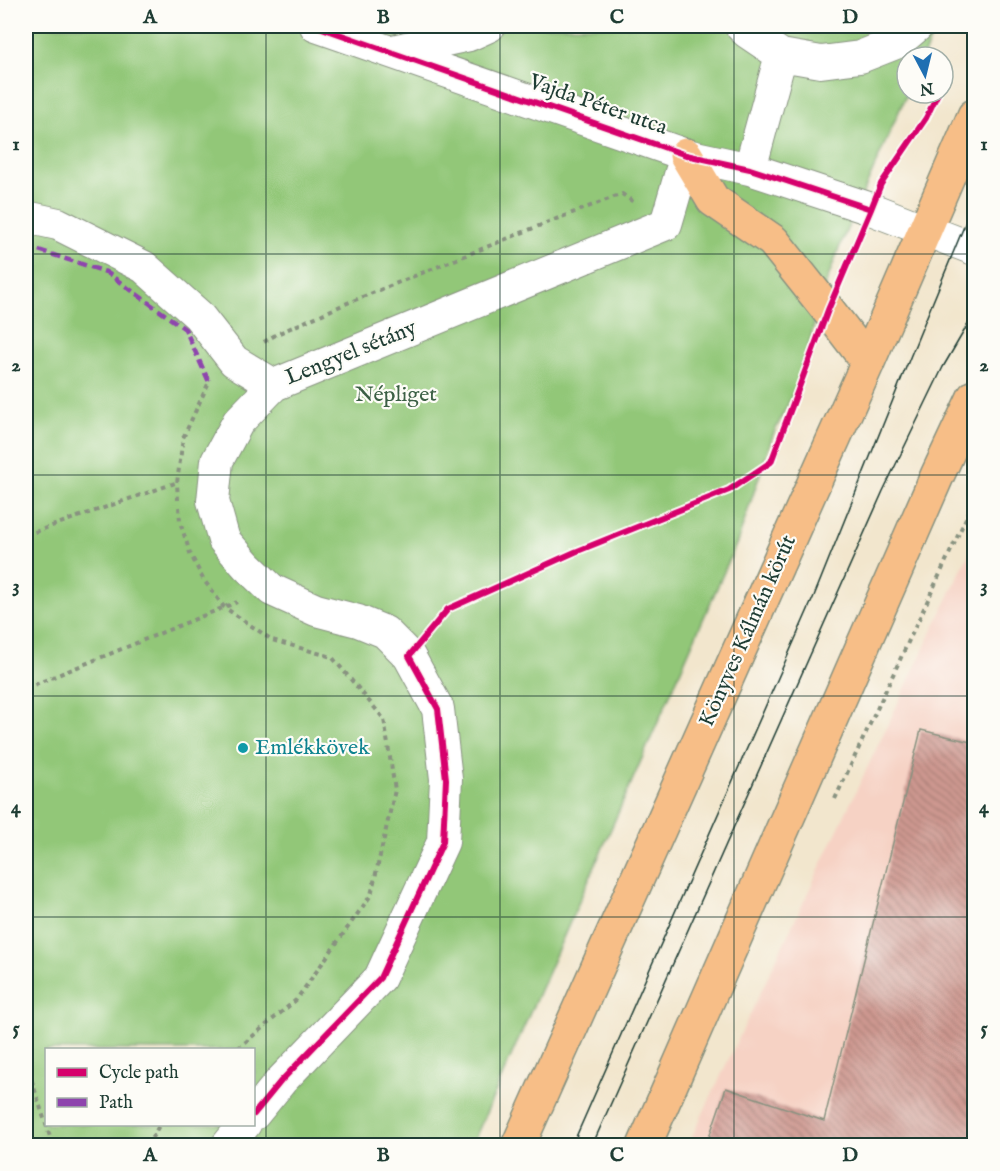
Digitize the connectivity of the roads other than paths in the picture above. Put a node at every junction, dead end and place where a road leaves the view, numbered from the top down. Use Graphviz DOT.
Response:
graph roads {
  1 [pos="316,26"];
  2 [pos="489,26"];
  3 [pos="741,26"];
  4 [pos="917,26"];
  5 [pos="392,51"];
  6 [pos="781,55"];
  7 [pos="975,116"];
  8 [pos="686,155"];
  9 [pos="750,169"];
  10 [pos="26,217"];
  11 [pos="926,230"];
  12 [pos="975,249"];
  13 [pos="868,362"];
  14 [pos="274,385"];
  15 [pos="975,398"];
  16 [pos="255,1113"];
  17 [pos="244,1126"];
  18 [pos="227,1146"];
  19 [pos="518,1146"];
  20 [pos="644,1146"];
  1 -- 5 [label="street, Vajda Péter utca"];
  2 -- 5 [label="street"];
  3 -- 6 [label="street"];
  4 -- 6 [label="street"];
  5 -- 8 [label="street, Vajda Péter utca"];
  6 -- 9 [label="street"];
  7 -- 11 [label="main road, Könyves Kálmán körút"];
  8 -- 9 [label="street, Vajda Péter utca"];
  8 -- 13 [label="main road"];
  8 -- 14 [label="street, Lengyel sétány"];
  9 -- 11 [label="street, Vajda Péter utca"];
  10 -- 14 [label="street"];
  11 -- 12 [label="street, Vajda Péter utca"];
  11 -- 13 [label="main road, Könyves Kálmán körút"];
  13 -- 19 [label="main road, Könyves Kálmán körút"];
  14 -- 16 [label="street, Lengyel sétány"];
  15 -- 20 [label="main road"];
  17 -- 18 [label="street"];
}
